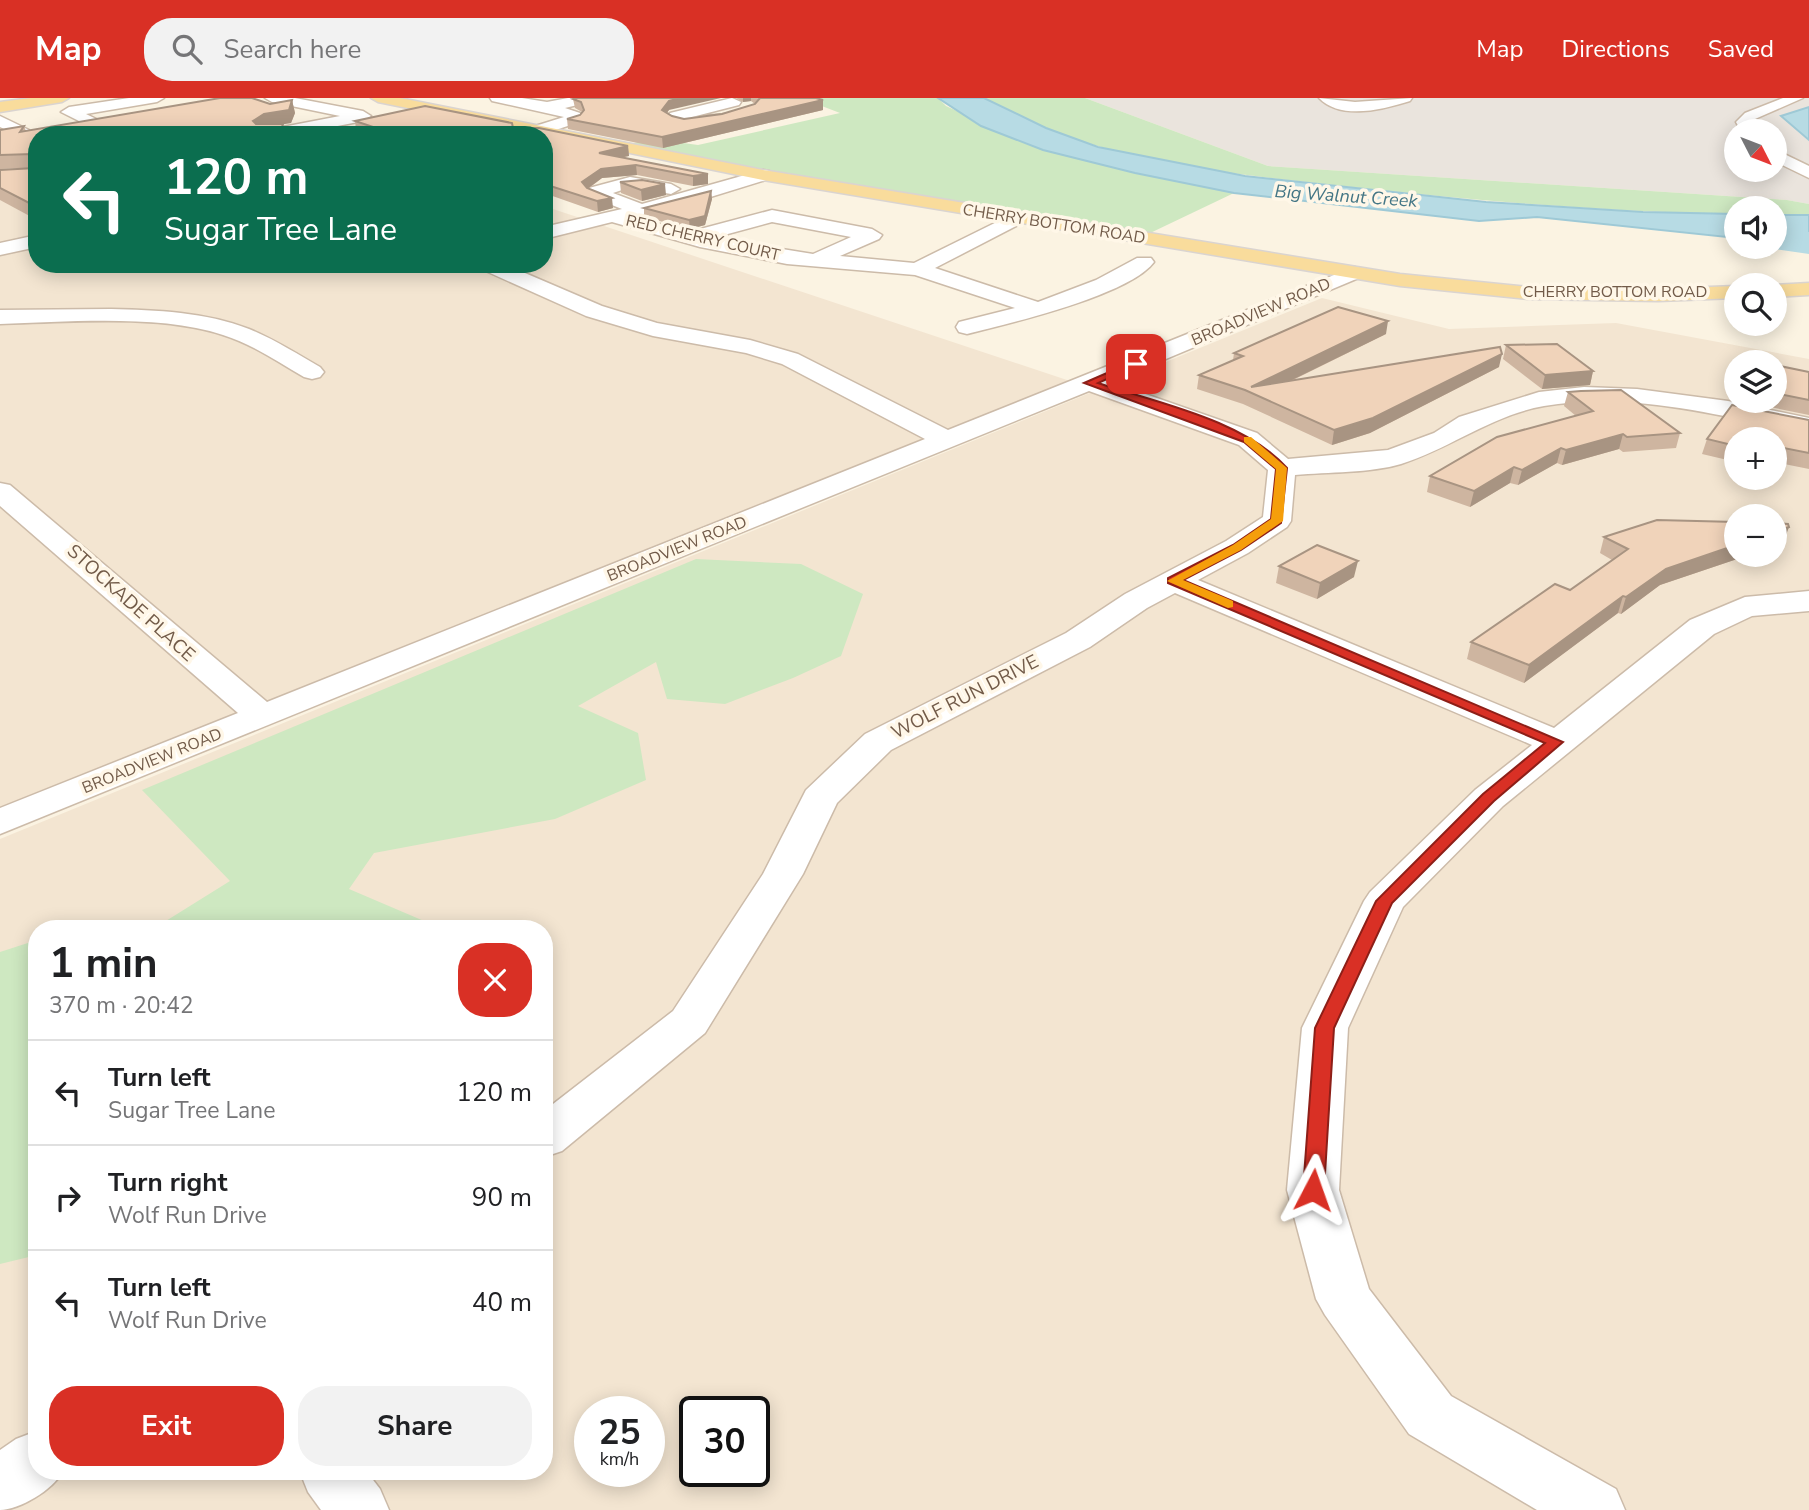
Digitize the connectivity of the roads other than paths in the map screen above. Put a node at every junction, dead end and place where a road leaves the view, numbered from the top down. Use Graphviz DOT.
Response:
graph roads {
  1 [pos="62,98"];
  2 [pos="384,98"];
  3 [pos="497,98"];
  4 [pos="589,98"];
  5 [pos="1326,98"];
  6 [pos="1405,98"];
  7 [pos="1796,98"];
  8 [pos="162,104"];
  9 [pos="267,104"];
  10 [pos="0,107"];
  11 [pos="547,107"];
  12 [pos="324,108"];
  13 [pos="1747,119"];
  14 [pos="0,121"];
  15 [pos="90,122"];
  16 [pos="65,126"];
  17 [pos="100,126"];
  18 [pos="312,126"];
  19 [pos="505,126"];
  20 [pos="551,126"];
  21 [pos="28,132"];
  22 [pos="23,133"];
  23 [pos="553,136"];
  24 [pos="0,137"];
  25 [pos="1787,160"];
  26 [pos="1809,173"];
  27 [pos="763,175"];
  28 [pos="701,195"];
  29 [pos="642,210"];
  30 [pos="614,217"];
  31 [pos="1017,218"];
  32 [pos="824,226"];
  33 [pos="553,231"];
  34 [pos="690,238"];
  35 [pos="28,242"];
  36 [pos="4,246"];
  37 [pos="739,249"];
  38 [pos="815,260"];
  39 [pos="1144,262"];
  40 [pos="917,269"];
  41 [pos="507,273"];
  42 [pos="1354,273"];
  43 [pos="1809,289"];
  44 [pos="1787,290"];
  45 [pos="1724,292"];
  46 [pos="1036,308"];
  47 [pos="0,317"];
  48 [pos="967,327"];
  49 [pos="312,372"];
  50 [pos="1089,383"];
  51 [pos="1809,426"];
  52 [pos="947,439"];
  53 [pos="1282,468"];
  54 [pos="0,491"];
  55 [pos="1173,581"];
  56 [pos="1809,601"];
  57 [pos="262,716"];
  58 [pos="1556,742"];
  59 [pos="0,822"];
  60 [pos="553,1131"];
  61 [pos="28,1466"];
  62 [pos="336,1480"];
  63 [pos="0,1486"];
  64 [pos="358,1510"];
  65 [pos="1594,1510"];
  1 -- 10 [label="main road"];
  2 -- 12 [label="street"];
  2 -- 19 [label="main road, CHERRY BOTTOM ROAD"];
  3 -- 11 [label="street"];
  4 -- 11 [label="street"];
  5 -- 6 [label="street"];
  7 -- 13 [label="street"];
  8 -- 15 [label="street"];
  8 -- 15 [label="street"];
  9 -- 12 [label="street"];
  11 -- 20 [label="street"];
  12 -- 18 [label="street"];
  14 -- 22 [label="street"];
  15 -- 16 [label="street"];
  15 -- 17 [label="street"];
  21 -- 22 [label="street"];
  22 -- 24 [label="street"];
  23 -- 27 [label="main road, CHERRY BOTTOM ROAD"];
  25 -- 26 [label="street"];
  27 -- 28 [label="street"];
  27 -- 31 [label="main road, CHERRY BOTTOM ROAD"];
  28 -- 29 [label="street"];
  28 -- 29 [label="street"];
  29 -- 30 [label="street"];
  30 -- 33 [label="street"];
  30 -- 34 [label="street, RED CHERRY COURT"];
  31 -- 40 [label="street"];
  31 -- 42 [label="main road, CHERRY BOTTOM ROAD"];
  32 -- 34 [label="street"];
  32 -- 37 [label="street"];
  32 -- 38 [label="street"];
  34 -- 37 [label="street, RED CHERRY COURT"];
  35 -- 36 [label="street"];
  37 -- 38 [label="street, RED CHERRY COURT"];
  38 -- 40 [label="street, RED CHERRY COURT"];
  39 -- 46 [label="street"];
  40 -- 46 [label="street, RED CHERRY COURT"];
  41 -- 52 [label="street"];
  42 -- 45 [label="main road, CHERRY BOTTOM ROAD"];
  42 -- 50 [label="street, BROADVIEW ROAD"];
  43 -- 44 [label="main road"];
  46 -- 48 [label="street"];
  47 -- 49 [label="street"];
  50 -- 52 [label="street, BROADVIEW ROAD"];
  50 -- 53 [label="street"];
  51 -- 53 [label="street"];
  52 -- 57 [label="street, BROADVIEW ROAD"];
  53 -- 55 [label="street, WOLF RUN DRIVE"];
  54 -- 57 [label="street, STOCKADE PLACE"];
  55 -- 58 [label="street"];
  55 -- 60 [label="street, WOLF RUN DRIVE"];
  56 -- 58 [label="street"];
  57 -- 59 [label="street, BROADVIEW ROAD"];
  58 -- 65 [label="street"];
  61 -- 63 [label="street"];
  62 -- 64 [label="street"];
}
